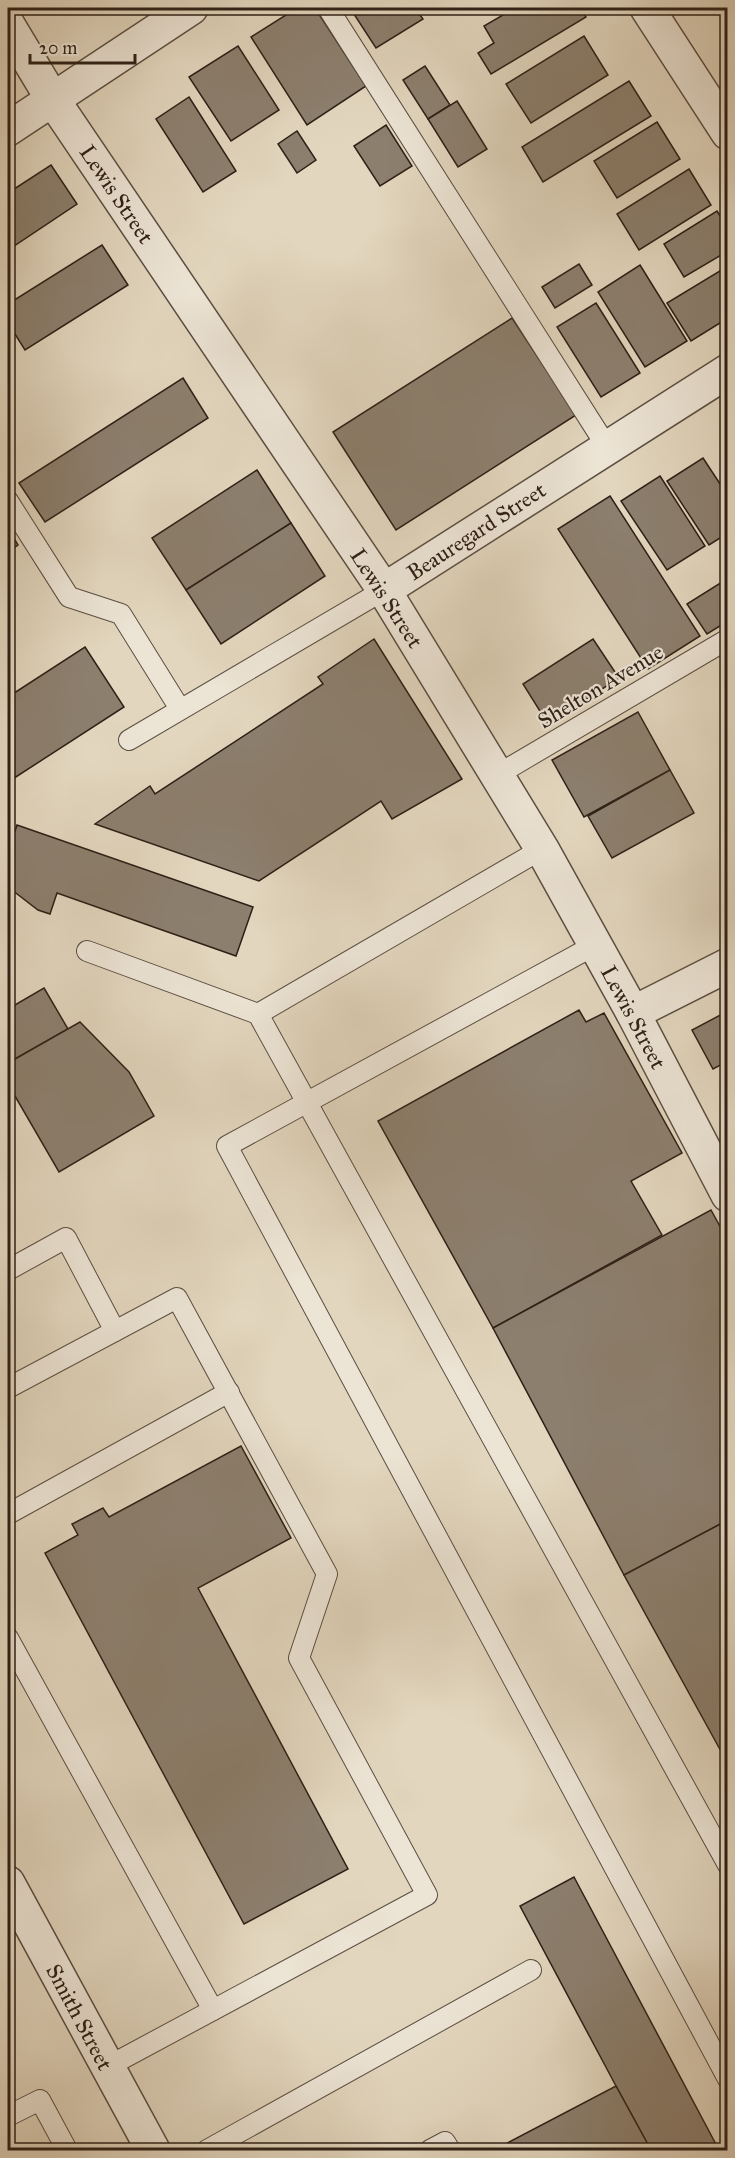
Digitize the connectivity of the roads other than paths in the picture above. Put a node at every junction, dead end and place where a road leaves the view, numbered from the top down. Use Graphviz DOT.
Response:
graph roads {
  1 [pos="191,8"];
  2 [pos="328,8"];
  3 [pos="647,8"];
  4 [pos="8,25"];
  5 [pos="53,100"];
  6 [pos="8,129"];
  7 [pos="728,133"];
  8 [pos="728,371"];
  9 [pos="607,447"];
  10 [pos="8,501"];
  11 [pos="384,590"];
  12 [pos="728,639"];
  13 [pos="180,709"];
  14 [pos="129,740"];
  15 [pos="497,775"];
  16 [pos="542,849"];
  17 [pos="595,945"];
  18 [pos="87,951"];
  19 [pos="728,965"];
  20 [pos="633,1013"];
  21 [pos="258,1014"];
  22 [pos="307,1102"];
  23 [pos="728,1195"];
  24 [pos="8,1270"];
  25 [pos="115,1331"];
  26 [pos="8,1388"];
  27 [pos="229,1392"];
  28 [pos="8,1514"];
  29 [pos="8,1638"];
  30 [pos="728,1865"];
  31 [pos="8,1883"];
  32 [pos="531,1970"];
  33 [pos="213,2010"];
  34 [pos="107,2067"];
  35 [pos="728,2079"];
  36 [pos="8,2116"];
  37 [pos="148,2149"];
  38 [pos="67,2151"];
  39 [pos="207,2151"];
  40 [pos="430,2151"];
  41 [pos="450,2151"];
  1 -- 5 [label="street"];
  2 -- 9 [label="lane"];
  3 -- 7 [label="street"];
  4 -- 5 [label="street, Lewis Street"];
  5 -- 6 [label="street"];
  5 -- 11 [label="street, Lewis Street"];
  8 -- 9 [label="street, Beauregard Street"];
  9 -- 11 [label="street, Beauregard Street"];
  10 -- 13 [label="lane"];
  11 -- 13 [label="lane, Beauregard Street"];
  11 -- 15 [label="street, Lewis Street"];
  12 -- 15 [label="lane, Shelton Avenue"];
  13 -- 14 [label="lane, Beauregard Street"];
  15 -- 16 [label="street, Lewis Street"];
  16 -- 17 [label="street, Lewis Street"];
  16 -- 21 [label="lane"];
  17 -- 20 [label="street, Lewis Street"];
  17 -- 22 [label="lane"];
  18 -- 21 [label="lane"];
  19 -- 20 [label="street"];
  20 -- 23 [label="street, Lewis Street"];
  21 -- 22 [label="lane"];
  22 -- 30 [label="lane"];
  22 -- 35 [label="lane"];
  24 -- 25 [label="lane"];
  25 -- 26 [label="lane"];
  25 -- 27 [label="lane"];
  27 -- 28 [label="lane"];
  27 -- 33 [label="lane"];
  29 -- 33 [label="lane"];
  31 -- 34 [label="street, Smith Street"];
  32 -- 39 [label="lane"];
  33 -- 34 [label="lane"];
  34 -- 37 [label="street, Smith Street"];
  36 -- 38 [label="lane"];
  40 -- 41 [label="lane"];
}
